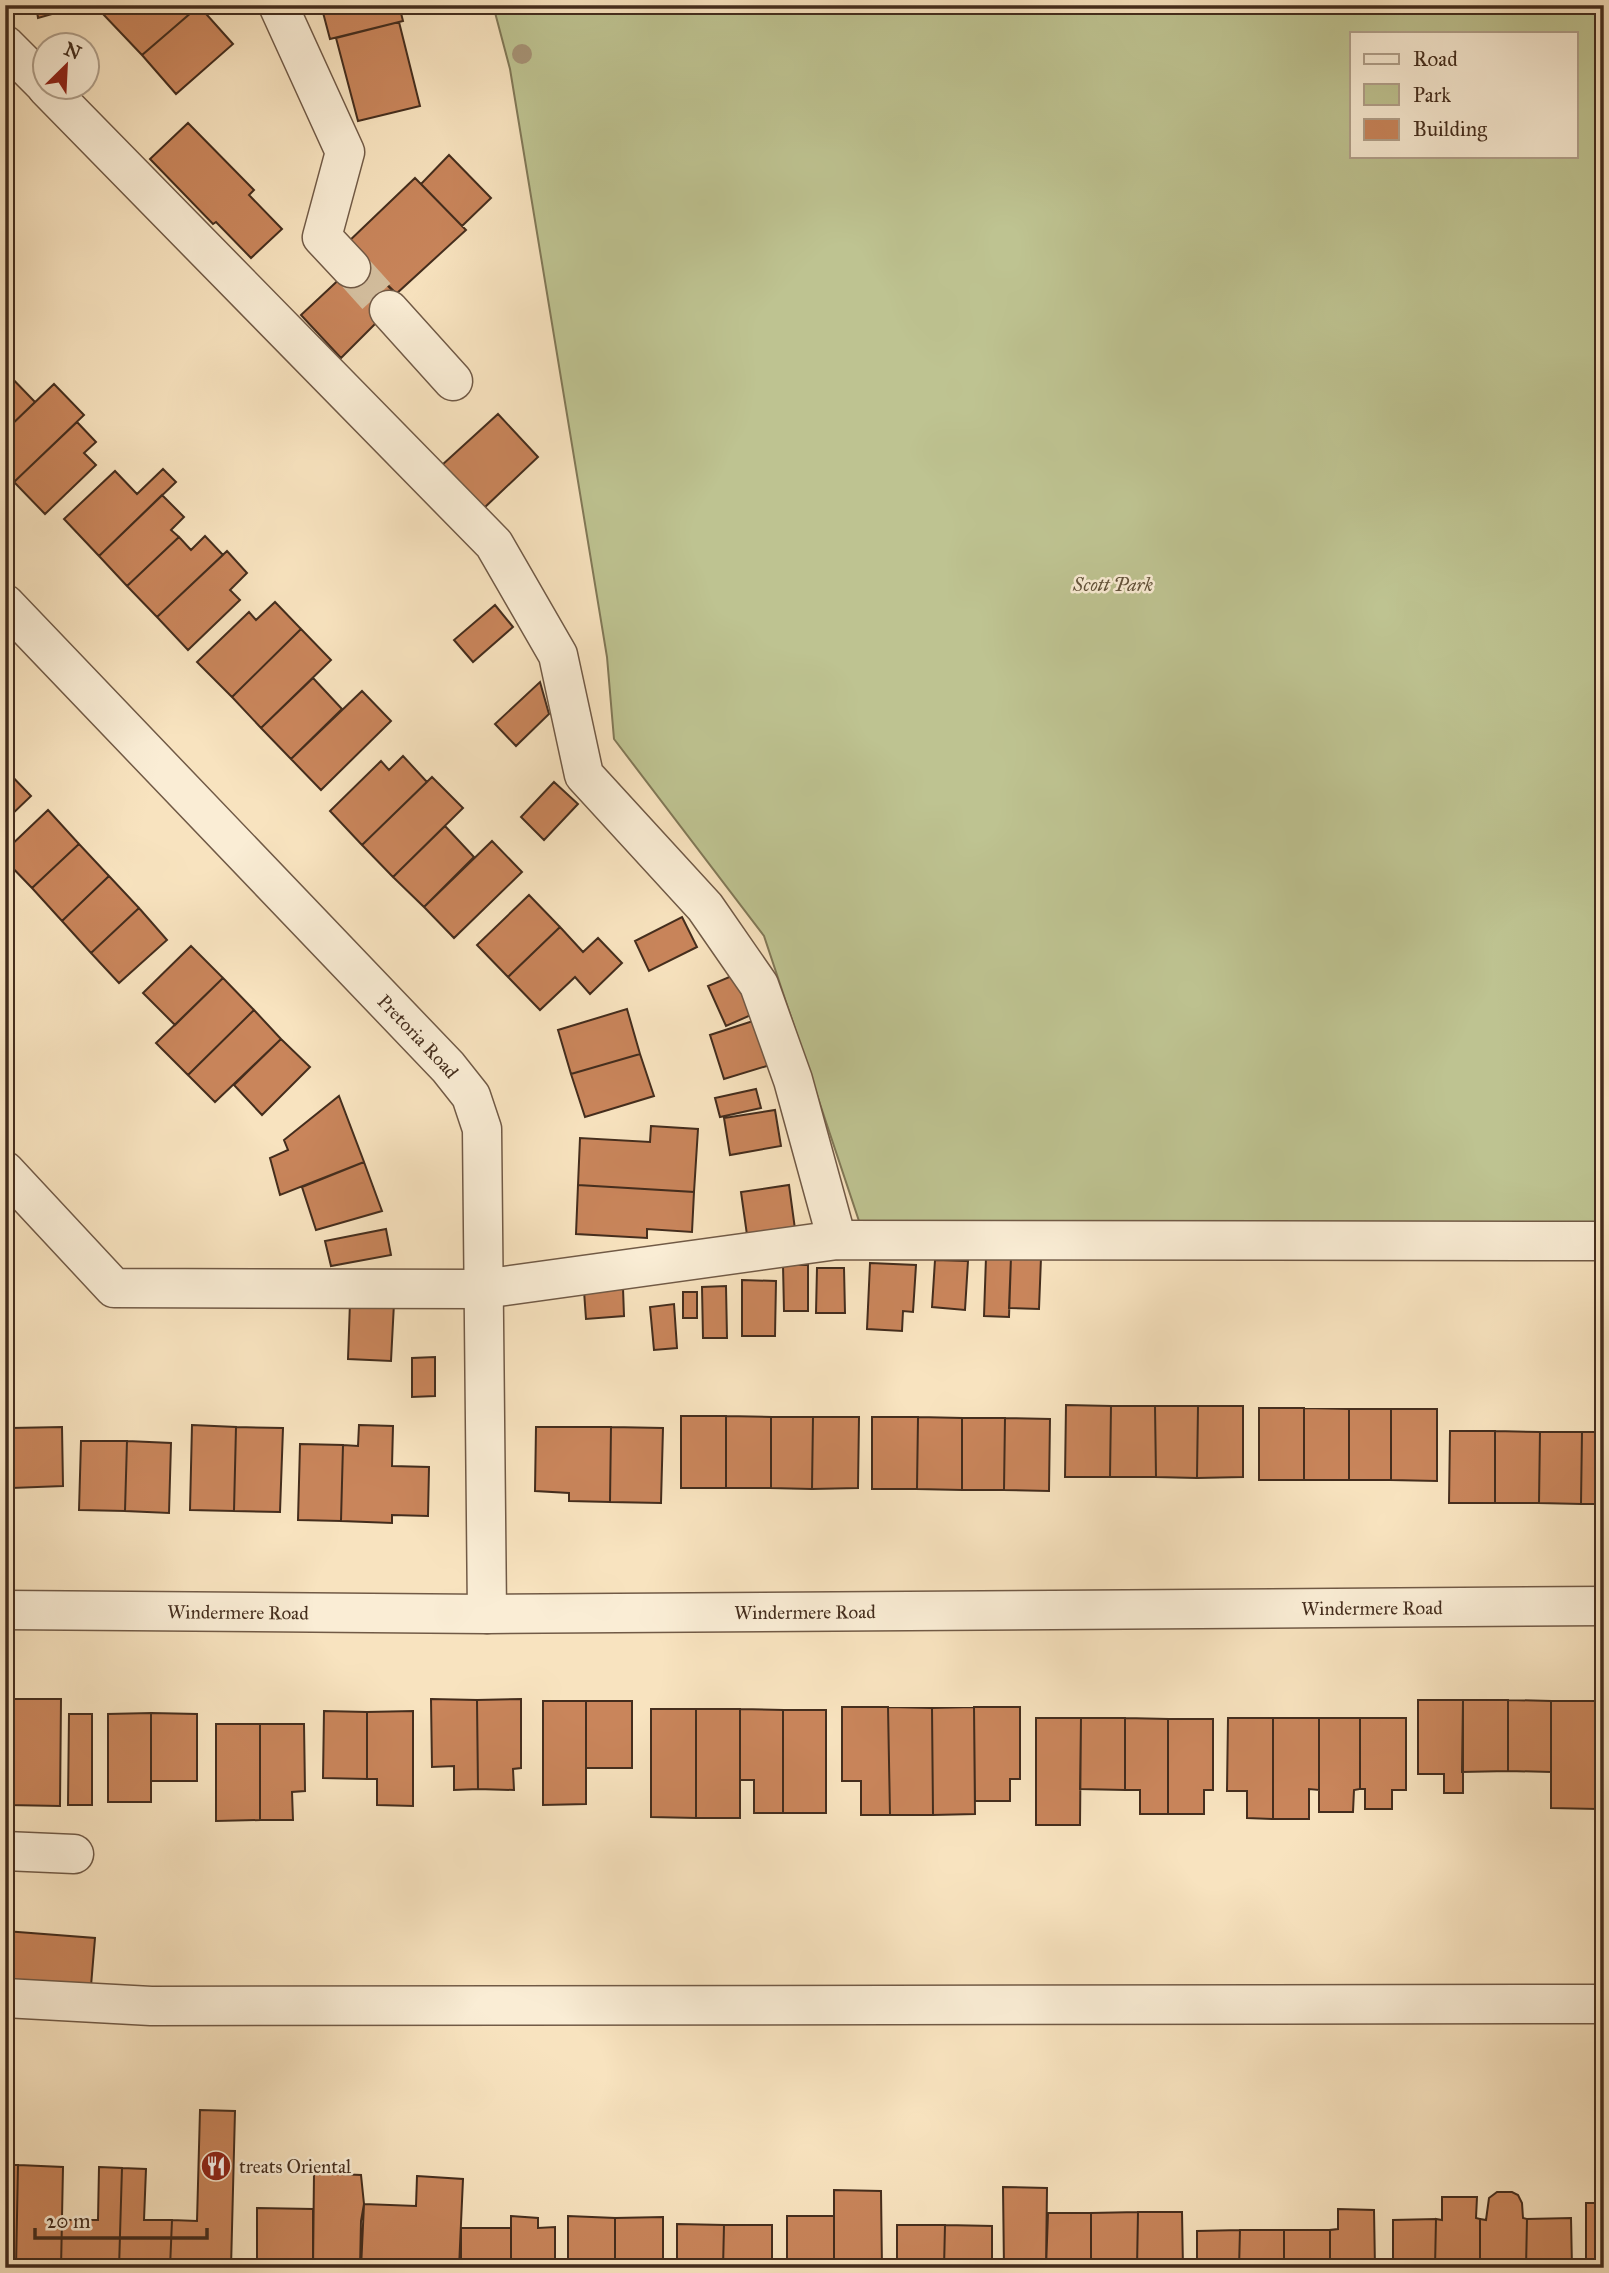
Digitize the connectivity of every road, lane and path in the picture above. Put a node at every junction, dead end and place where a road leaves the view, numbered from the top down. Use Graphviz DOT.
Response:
graph roads {
  1 [pos="278,5"];
  2 [pos="5,45"];
  3 [pos="32,73"];
  4 [pos="61,102"];
  5 [pos="351,268"];
  6 [pos="389,310"];
  7 [pos="453,380"];
  8 [pos="5,604"];
  9 [pos="5,1171"];
  10 [pos="837,1240"];
  11 [pos="1604,1241"];
  12 [pos="483,1289"];
  13 [pos="1604,1606"];
  14 [pos="5,1610"];
  15 [pos="488,1614"];
  16 [pos="5,1852"];
  17 [pos="75,1854"];
  18 [pos="5,1998"];
  19 [pos="1604,2004"];
  1 -- 5 [label="street"];
  2 -- 3 [label="street"];
  4 -- 10 [label="street"];
  6 -- 7 [label="street"];
  8 -- 12 [label="street, Pretoria Road"];
  9 -- 12 [label="street"];
  10 -- 11 [label="street"];
  10 -- 12 [label="street"];
  12 -- 15 [label="street, Pretoria Road"];
  13 -- 15 [label="street, Windermere Road"];
  14 -- 15 [label="street, Windermere Road"];
  16 -- 17 [label="street"];
  18 -- 19 [label="street"];
}
